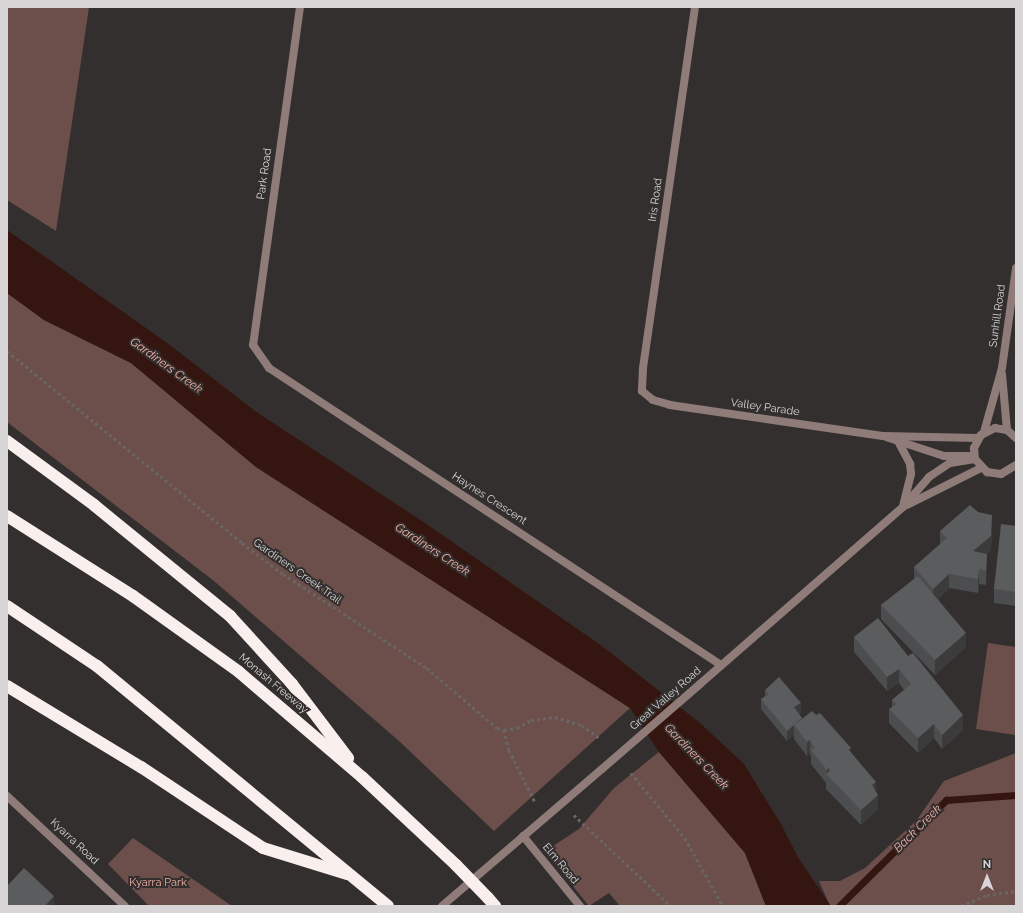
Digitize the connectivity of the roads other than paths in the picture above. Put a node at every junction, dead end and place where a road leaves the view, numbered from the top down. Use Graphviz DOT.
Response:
graph roads {
  1 [pos="300,7"];
  2 [pos="695,7"];
  3 [pos="1016,268"];
  4 [pos="253,345"];
  5 [pos="1002,368"];
  6 [pos="645,395"];
  7 [pos="984,432"];
  8 [pos="1013,434"];
  9 [pos="883,436"];
  10 [pos="978,438"];
  11 [pos="7,442"];
  12 [pos="899,443"];
  13 [pos="974,458"];
  14 [pos="1016,465"];
  15 [pos="981,468"];
  16 [pos="903,508"];
  17 [pos="7,516"];
  18 [pos="7,606"];
  19 [pos="721,665"];
  20 [pos="7,686"];
  21 [pos="362,777"];
  22 [pos="7,796"];
  23 [pos="523,836"];
  24 [pos="354,876"];
  25 [pos="491,902"];
  26 [pos="125,906"];
  27 [pos="388,906"];
  28 [pos="442,906"];
  29 [pos="580,906"];
  1 -- 4 [label="street, Park Road"];
  2 -- 6 [label="street, Iris Road"];
  3 -- 5 [label="street, Sunhill Road"];
  4 -- 19 [label="street, Haynes Crescent"];
  5 -- 7 [label="street, Sunhill Road"];
  5 -- 8 [label="street, Sunhill Road"];
  6 -- 9 [label="street, Valley Parade"];
  7 -- 8 [label="street"];
  7 -- 10 [label="street"];
  9 -- 10 [label="street, Valley Parade"];
  9 -- 12 [label="street, Valley Parade"];
  10 -- 13 [label="street"];
  11 -- 21 [label="highway"];
  12 -- 13 [label="street, Valley Parade"];
  12 -- 16 [label="street"];
  13 -- 15 [label="street"];
  13 -- 16 [label="street, Great Valley Road"];
  14 -- 15 [label="street"];
  15 -- 16 [label="street, Great Valley Road"];
  16 -- 19 [label="street, Great Valley Road"];
  17 -- 21 [label="highway, Monash Freeway"];
  18 -- 24 [label="highway"];
  19 -- 23 [label="street, Great Valley Road, bridge"];
  20 -- 24 [label="highway"];
  21 -- 25 [label="highway, Monash Freeway, bridge"];
  22 -- 26 [label="street, Kyarra Road"];
  23 -- 28 [label="street, Great Valley Road"];
  23 -- 29 [label="street, Elm Road"];
  24 -- 27 [label="highway"];
}
